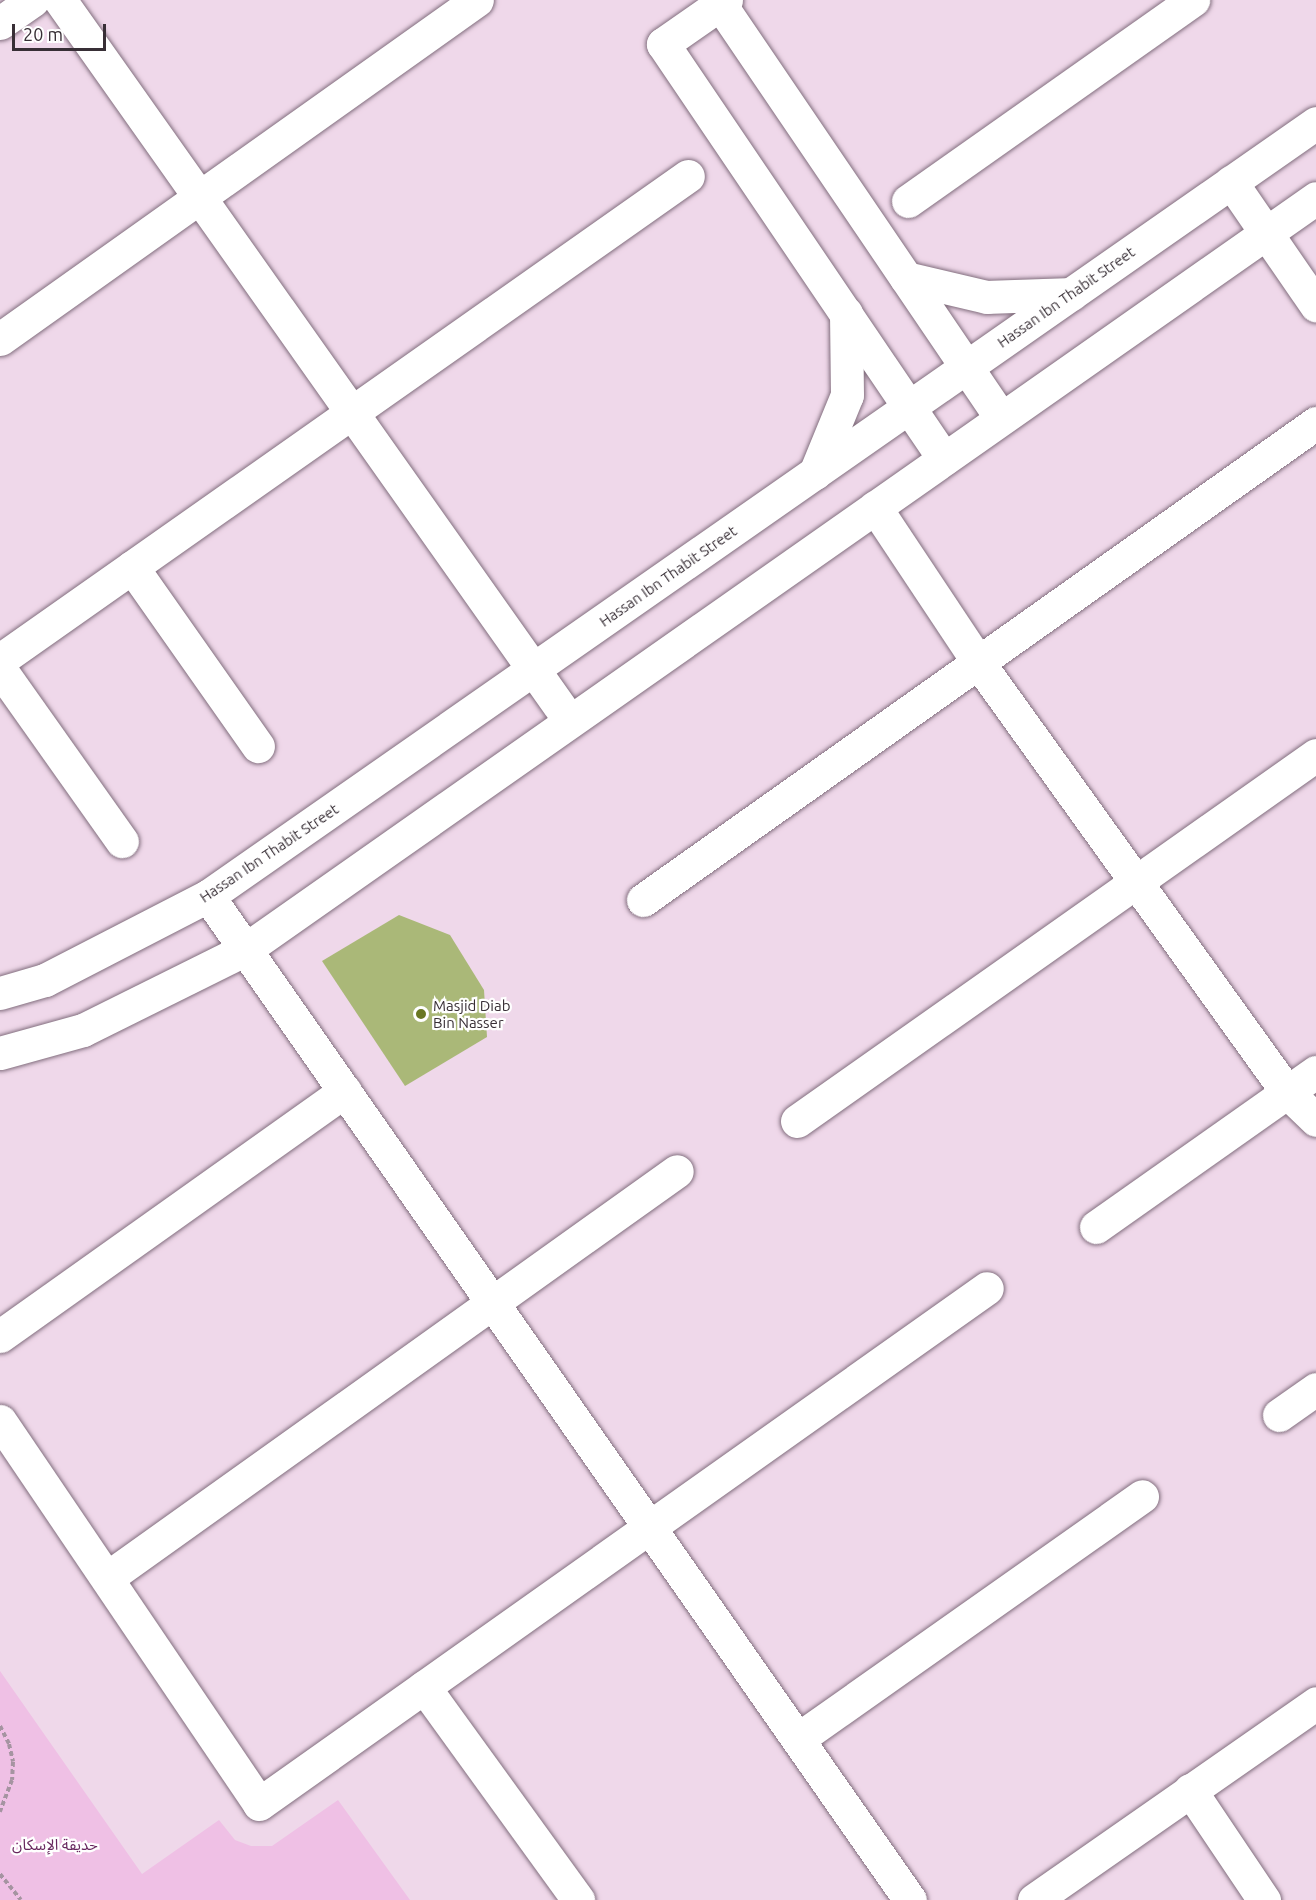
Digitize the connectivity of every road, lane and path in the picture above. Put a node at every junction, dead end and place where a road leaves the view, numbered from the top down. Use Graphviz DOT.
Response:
graph roads {
  1 [pos="33,0"];
  2 [pos="60,0"];
  3 [pos="477,0"];
  4 [pos="1193,0"];
  5 [pos="723,2"];
  6 [pos="0,23"];
  7 [pos="1316,123"];
  8 [pos="688,176"];
  9 [pos="1231,182"];
  10 [pos="199,197"];
  11 [pos="1316,198"];
  12 [pos="908,201"];
  13 [pos="1266,233"];
  14 [pos="906,278"];
  15 [pos="1071,294"];
  16 [pos="1316,305"];
  17 [pos="846,313"];
  18 [pos="0,339"];
  19 [pos="966,367"];
  20 [pos="909,407"];
  21 [pos="351,412"];
  22 [pos="1001,418"];
  23 [pos="1316,423"];
  24 [pos="944,459"];
  25 [pos="815,473"];
  26 [pos="875,507"];
  27 [pos="132,567"];
  28 [pos="0,660"];
  29 [pos="978,662"];
  30 [pos="0,669"];
  31 [pos="534,670"];
  32 [pos="570,721"];
  33 [pos="258,746"];
  34 [pos="1316,755"];
  35 [pos="122,842"];
  36 [pos="1137,881"];
  37 [pos="208,897"];
  38 [pos="643,900"];
  39 [pos="246,949"];
  40 [pos="0,993"];
  41 [pos="0,1053"];
  42 [pos="1316,1072"];
  43 [pos="345,1091"];
  44 [pos="1287,1092"];
  45 [pos="1316,1120"];
  46 [pos="797,1121"];
  47 [pos="676,1171"];
  48 [pos="1096,1227"];
  49 [pos="987,1288"];
  50 [pos="492,1303"];
  51 [pos="0,1336"];
  52 [pos="1316,1389"];
  53 [pos="1279,1415"];
  54 [pos="0,1421"];
  55 [pos="1142,1496"];
  56 [pos="649,1527"];
  57 [pos="106,1578"];
  58 [pos="424,1686"];
  59 [pos="1316,1703"];
  60 [pos="0,1726"];
  61 [pos="798,1739"];
  62 [pos="1190,1790"];
  63 [pos="0,1812"];
  64 [pos="0,1874"];
  65 [pos="21,1900"];
  66 [pos="578,1900"];
  67 [pos="910,1900"];
  68 [pos="1034,1900"];
  69 [pos="1264,1900"];
  1 -- 6 [label="street"];
  2 -- 10 [label="street"];
  3 -- 10 [label="street"];
  4 -- 12 [label="street"];
  5 -- 14 [label="street"];
  5 -- 17 [label="street"];
  7 -- 9 [label="street, Hassan Ibn Thabit Street"];
  8 -- 21 [label="street"];
  9 -- 13 [label="street"];
  9 -- 15 [label="street, Hassan Ibn Thabit Street"];
  10 -- 18 [label="street"];
  10 -- 21 [label="street"];
  11 -- 13 [label="street"];
  13 -- 16 [label="street"];
  13 -- 22 [label="street"];
  14 -- 15 [label="street"];
  14 -- 19 [label="street"];
  15 -- 19 [label="street, Hassan Ibn Thabit Street"];
  17 -- 20 [label="street"];
  17 -- 25 [label="street"];
  19 -- 20 [label="street, Hassan Ibn Thabit Street"];
  19 -- 22 [label="street"];
  20 -- 24 [label="street"];
  20 -- 25 [label="street, Hassan Ibn Thabit Street"];
  21 -- 27 [label="street"];
  21 -- 31 [label="street"];
  22 -- 24 [label="street"];
  23 -- 29 [label="street"];
  24 -- 26 [label="street"];
  25 -- 31 [label="street, Hassan Ibn Thabit Street"];
  26 -- 29 [label="street"];
  26 -- 32 [label="street"];
  27 -- 28 [label="street"];
  27 -- 33 [label="street"];
  29 -- 36 [label="street"];
  29 -- 38 [label="street"];
  30 -- 35 [label="street"];
  31 -- 32 [label="street"];
  31 -- 37 [label="street, Hassan Ibn Thabit Street"];
  32 -- 39 [label="street"];
  34 -- 36 [label="street"];
  36 -- 44 [label="street"];
  36 -- 46 [label="street"];
  37 -- 39 [label="street"];
  37 -- 40 [label="street, Hassan Ibn Thabit Street"];
  39 -- 41 [label="street"];
  39 -- 43 [label="street"];
  42 -- 44 [label="street"];
  43 -- 50 [label="street"];
  43 -- 51 [label="street"];
  44 -- 45 [label="street"];
  44 -- 48 [label="street"];
  47 -- 50 [label="street"];
  49 -- 56 [label="street"];
  50 -- 56 [label="street"];
  50 -- 57 [label="street"];
  52 -- 53 [label="street"];
  54 -- 57 [label="street"];
  55 -- 61 [label="street"];
  56 -- 58 [label="street"];
  56 -- 61 [label="street"];
  57 -- 58 [label="street"];
  58 -- 66 [label="street"];
  59 -- 62 [label="street"];
  60 -- 63 [label="path"];
  61 -- 67 [label="street"];
  62 -- 68 [label="street"];
  62 -- 69 [label="street"];
  64 -- 65 [label="path"];
}
